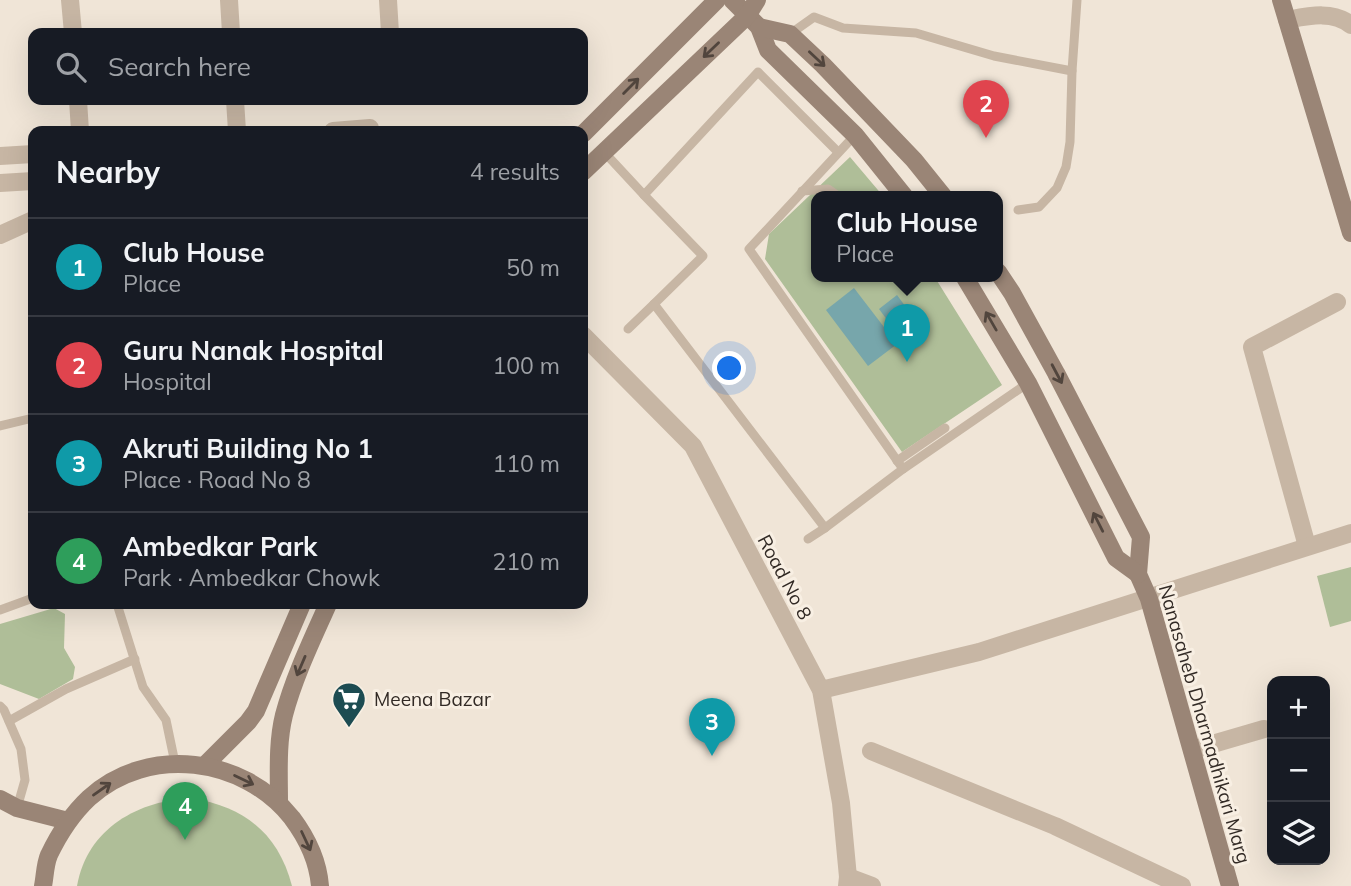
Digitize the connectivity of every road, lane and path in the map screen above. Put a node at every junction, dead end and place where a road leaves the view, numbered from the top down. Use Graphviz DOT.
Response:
graph roads {
  1 [pos="70,0"];
  2 [pos="229,0"];
  3 [pos="387,0"];
  4 [pos="717,0"];
  5 [pos="732,0"];
  6 [pos="1077,0"];
  7 [pos="1281,0"];
  8 [pos="755,14"];
  9 [pos="1287,20"];
  10 [pos="1351,25"];
  11 [pos="73,28"];
  12 [pos="231,28"];
  13 [pos="390,28"];
  14 [pos="790,34"];
  15 [pos="1072,71"];
  16 [pos="78,105"];
  17 [pos="235,105"];
  18 [pos="80,126"];
  19 [pos="236,126"];
  20 [pos="588,129"];
  21 [pos="855,135"];
  22 [pos="838,152"];
  23 [pos="907,152"];
  24 [pos="604,153"];
  25 [pos="28,154"];
  26 [pos="0,156"];
  27 [pos="588,167"];
  28 [pos="885,172"];
  29 [pos="28,181"];
  30 [pos="0,183"];
  31 [pos="802,191"];
  32 [pos="831,191"];
  33 [pos="900,191"];
  34 [pos="939,191"];
  35 [pos="644,195"];
  36 [pos="1018,210"];
  37 [pos="28,222"];
  38 [pos="1351,233"];
  39 [pos="0,235"];
  40 [pos="1003,280"];
  41 [pos="968,282"];
  42 [pos="1337,302"];
  43 [pos="653,304"];
  44 [pos="628,329"];
  45 [pos="588,340"];
  46 [pos="1028,383"];
  47 [pos="28,419"];
  48 [pos="0,426"];
  49 [pos="945,428"];
  50 [pos="1092,440"];
  51 [pos="1066,458"];
  52 [pos="900,465"];
  53 [pos="825,528"];
  54 [pos="1351,533"];
  55 [pos="808,539"];
  56 [pos="1307,546"];
  57 [pos="1138,574"];
  58 [pos="1149,599"];
  59 [pos="28,600"];
  60 [pos="119,609"];
  61 [pos="300,609"];
  62 [pos="326,609"];
  63 [pos="0,610"];
  64 [pos="135,659"];
  65 [pos="268,685"];
  66 [pos="821,690"];
  67 [pos="291,695"];
  68 [pos="0,706"];
  69 [pos="9,721"];
  70 [pos="1264,729"];
  71 [pos="1192,750"];
  72 [pos="870,751"];
  73 [pos="175,763"];
  74 [pos="205,765"];
  75 [pos="0,799"];
  76 [pos="279,802"];
  77 [pos="18,807"];
  78 [pos="68,821"];
  79 [pos="847,881"];
  80 [pos="43,886"];
  81 [pos="320,886"];
  82 [pos="872,886"];
  83 [pos="1182,886"];
  84 [pos="1230,886"];
  1 -- 11 [label="street"];
  2 -- 12 [label="street"];
  3 -- 13 [label="street"];
  20 -- 4 [label="street, one-way"];
  5 -- 8 [label="street"];
  6 -- 15 [label="lane"];
  7 -- 9 [label="street"];
  8 -- 14 [label="street"];
  8 -- 21 [label="street"];
  8 -- 24 [label="street, one-way"];
  9 -- 10 [label="street"];
  9 -- 38 [label="street"];
  14 -- 15 [label="lane"];
  14 -- 23 [label="street, one-way"];
  15 -- 36 [label="lane"];
  16 -- 18 [label="street"];
  17 -- 19 [label="street"];
  21 -- 22 [label="lane"];
  21 -- 28 [label="street"];
  22 -- 31 [label="lane"];
  22 -- 35 [label="lane"];
  23 -- 28 [label="street"];
  23 -- 34 [label="street"];
  24 -- 27 [label="street"];
  24 -- 35 [label="lane"];
  25 -- 26 [label="street"];
  28 -- 33 [label="street"];
  29 -- 30 [label="street"];
  31 -- 32 [label="lane"];
  31 -- 52 [label="lane"];
  35 -- 43 [label="lane"];
  37 -- 39 [label="street"];
  40 -- 50 [label="street, Nanasaheb Dharmadhikari Marg, one-way"];
  46 -- 41 [label="street, Nanasaheb Dharmadhikari Marg, one-way"];
  42 -- 56 [label="street"];
  43 -- 44 [label="lane"];
  43 -- 53 [label="lane"];
  45 -- 66 [label="street, Road No 8"];
  46 -- 51 [label="street, Nanasaheb Dharmadhikari Marg"];
  46 -- 52 [label="lane"];
  47 -- 48 [label="lane"];
  49 -- 52 [label="lane"];
  50 -- 51 [label="street"];
  50 -- 57 [label="street, Nanasaheb Dharmadhikari Marg"];
  57 -- 51 [label="street, Nanasaheb Dharmadhikari Marg, one-way"];
  52 -- 53 [label="lane"];
  53 -- 55 [label="lane"];
  54 -- 56 [label="street"];
  56 -- 58 [label="street"];
  57 -- 58 [label="street, Nanasaheb Dharmadhikari Marg"];
  58 -- 66 [label="street"];
  58 -- 71 [label="street, Nanasaheb Dharmadhikari Marg"];
  59 -- 63 [label="lane"];
  60 -- 64 [label="lane"];
  61 -- 65 [label="street"];
  62 -- 67 [label="street, one-way"];
  64 -- 69 [label="lane"];
  64 -- 73 [label="lane"];
  65 -- 67 [label="street"];
  65 -- 74 [label="street"];
  66 -- 79 [label="street, Road No 8"];
  67 -- 76 [label="street"];
  68 -- 69 [label="lane"];
  69 -- 77 [label="lane"];
  70 -- 71 [label="street"];
  71 -- 84 [label="street, Nanasaheb Dharmadhikari Marg"];
  72 -- 83 [label="street"];
  73 -- 74 [label="street"];
  78 -- 73 [label="street, one-way"];
  74 -- 76 [label="street, one-way"];
  75 -- 77 [label="street"];
  76 -- 81 [label="street, one-way"];
  77 -- 78 [label="street"];
  78 -- 80 [label="street"];
  79 -- 82 [label="street"];
}
